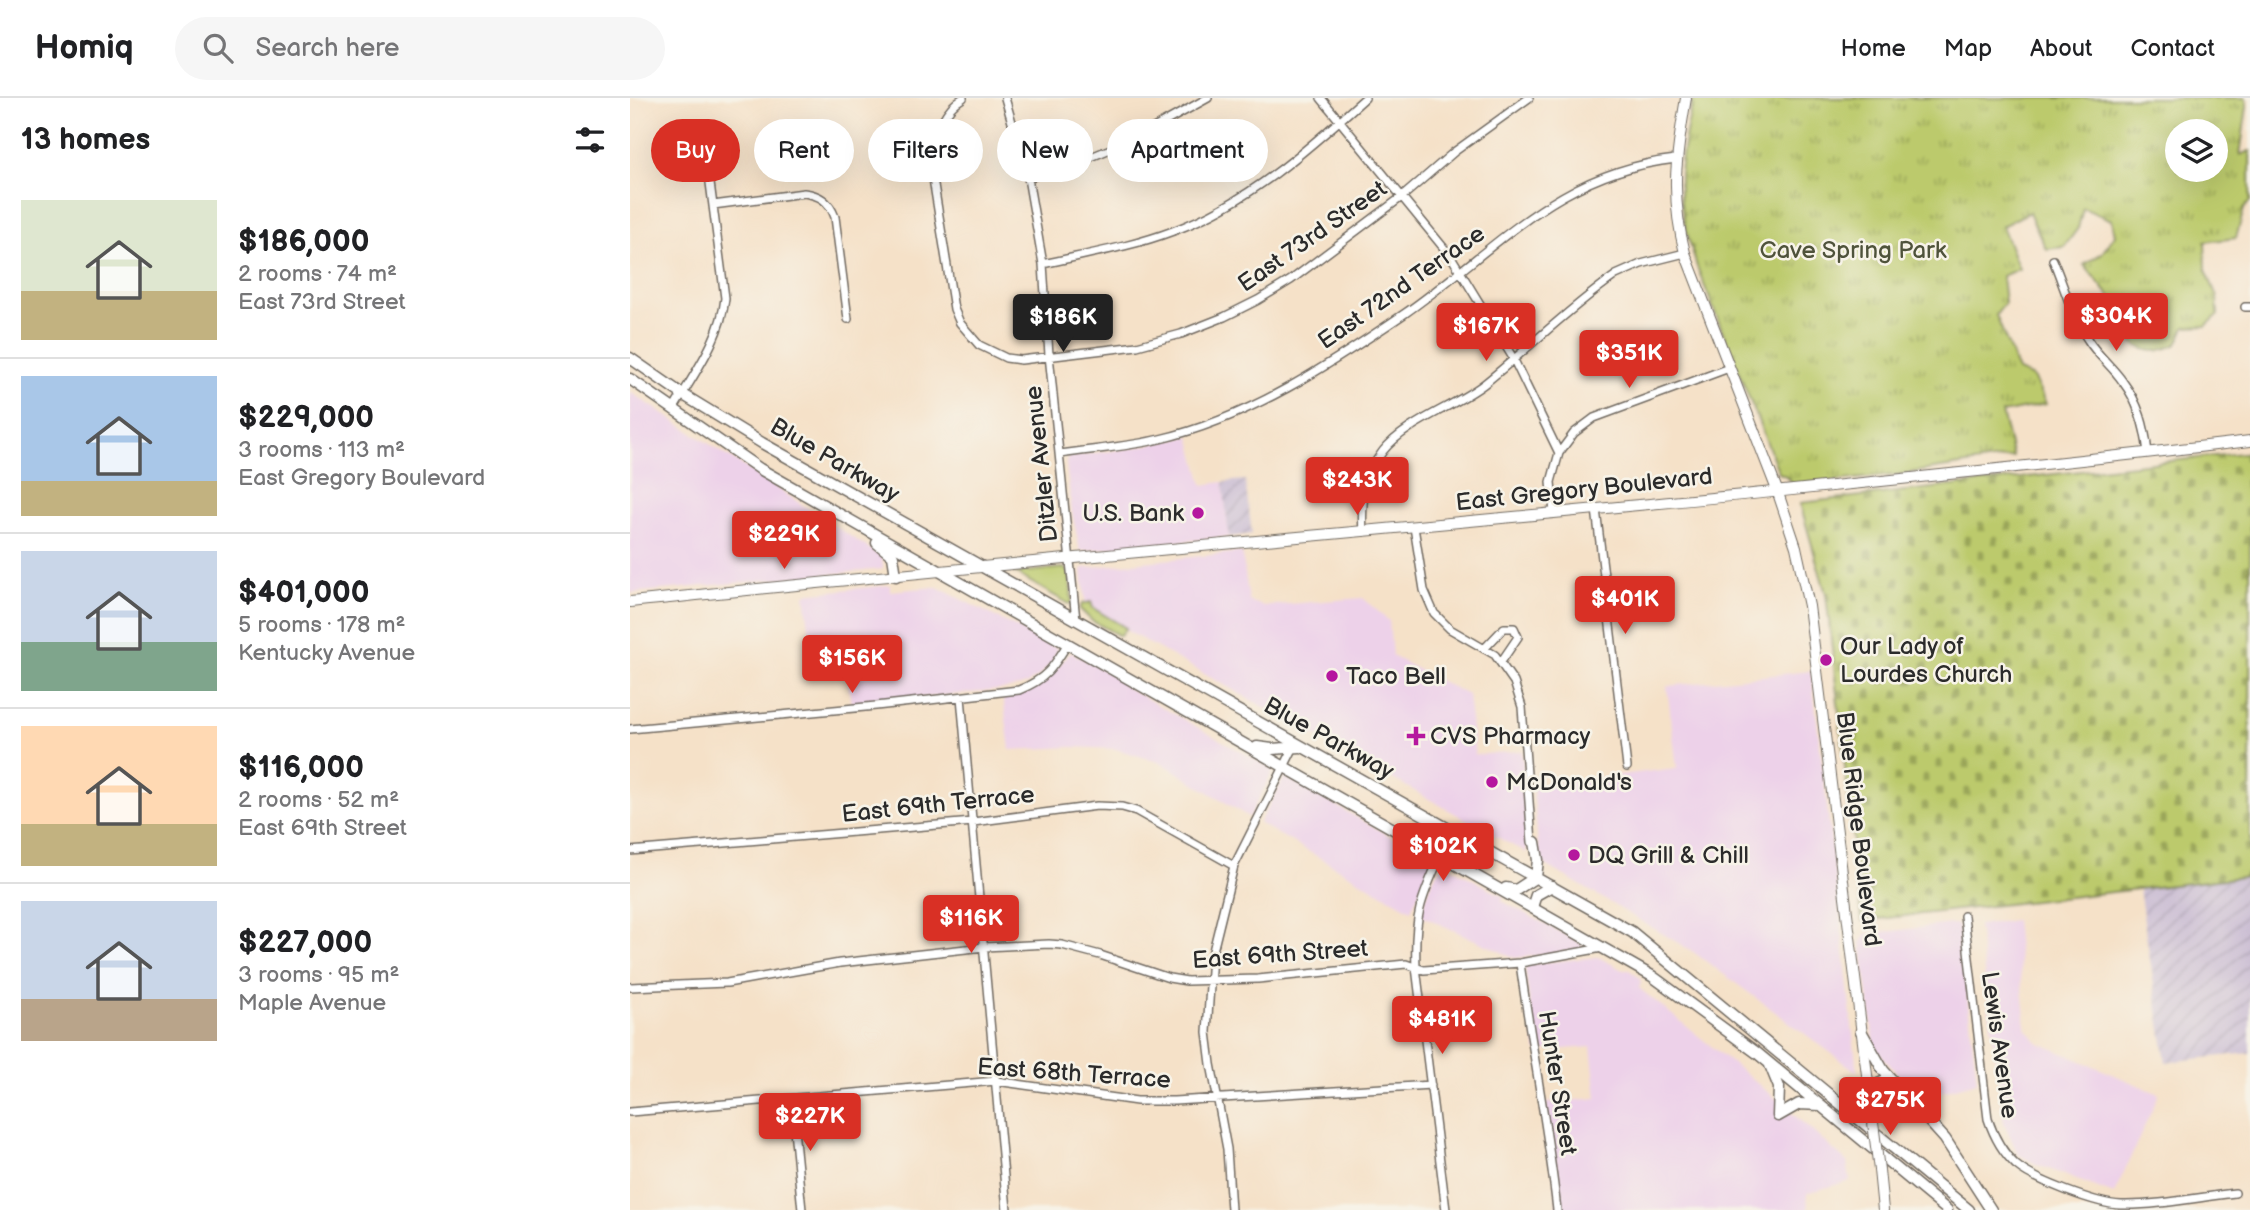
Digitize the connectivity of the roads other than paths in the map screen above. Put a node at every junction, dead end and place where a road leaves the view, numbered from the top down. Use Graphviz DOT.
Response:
graph roads {
  1 [pos="963,98"];
  2 [pos="1005,98"];
  3 [pos="1208,98"];
  4 [pos="1321,98"];
  5 [pos="1365,98"];
  6 [pos="1529,98"];
  7 [pos="1686,98"];
  8 [pos="1011,119"];
  9 [pos="1341,120"];
  10 [pos="1093,156"];
  11 [pos="1676,159"];
  12 [pos="710,182"];
  13 [pos="1029,182"];
  14 [pos="1402,196"];
  15 [pos="713,205"];
  16 [pos="1685,253"];
  17 [pos="2053,260"];
  18 [pos="1043,264"];
  19 [pos="1460,271"];
  20 [pos="848,319"];
  21 [pos="1049,355"];
  22 [pos="630,358"];
  23 [pos="1513,358"];
  24 [pos="1729,368"];
  25 [pos="630,379"];
  26 [pos="682,394"];
  27 [pos="673,410"];
  28 [pos="2250,441"];
  29 [pos="1559,453"];
  30 [pos="2148,453"];
  31 [pos="1060,454"];
  32 [pos="1777,490"];
  33 [pos="1596,509"];
  34 [pos="836,512"];
  35 [pos="1554,513"];
  36 [pos="1413,527"];
  37 [pos="1363,532"];
  38 [pos="1070,560"];
  39 [pos="981,566"];
  40 [pos="940,571"];
  41 [pos="896,576"];
  42 [pos="630,602"];
  43 [pos="1076,620"];
  44 [pos="1068,643"];
  45 [pos="1484,649"];
  46 [pos="1502,662"];
  47 [pos="961,697"];
  48 [pos="630,730"];
  49 [pos="1244,744"];
  50 [pos="1297,746"];
  51 [pos="1284,766"];
  52 [pos="1627,767"];
  53 [pos="972,822"];
  54 [pos="1534,842"];
  55 [pos="630,851"];
  56 [pos="1441,855"];
  57 [pos="1234,866"];
  58 [pos="1521,868"];
  59 [pos="1536,877"];
  60 [pos="1552,886"];
  61 [pos="1496,887"];
  62 [pos="1532,906"];
  63 [pos="1964,916"];
  64 [pos="984,947"];
  65 [pos="1603,948"];
  66 [pos="1520,963"];
  67 [pos="1416,967"];
  68 [pos="1210,981"];
  69 [pos="630,987"];
  70 [pos="1861,1031"];
  71 [pos="1769,1063"];
  72 [pos="996,1082"];
  73 [pos="1431,1085"];
  74 [pos="1869,1088"];
  75 [pos="1901,1090"];
  76 [pos="791,1099"];
  77 [pos="1217,1099"];
  78 [pos="1820,1105"];
  79 [pos="630,1112"];
  80 [pos="2235,1193"];
  81 [pos="802,1210"];
  82 [pos="1007,1210"];
  83 [pos="1231,1210"];
  84 [pos="1444,1210"];
  85 [pos="1557,1210"];
  86 [pos="1883,1210"];
  87 [pos="1947,1210"];
  88 [pos="1969,1210"];
  89 [pos="1991,1210"];
  1 -- 21 [label="street, East 73rd Street"];
  2 -- 8 [label="street, Ditzler Avenue"];
  3 -- 10 [label="street"];
  4 -- 9 [label="street"];
  5 -- 9 [label="street"];
  6 -- 14 [label="street, East 73rd Street"];
  7 -- 11 [label="main road, Blue Ridge Boulevard"];
  9 -- 14 [label="street"];
  9 -- 18 [label="street"];
  11 -- 16 [label="main road, Blue Ridge Boulevard"];
  11 -- 19 [label="street, East 72nd Terrace"];
  12 -- 15 [label="street"];
  13 -- 18 [label="street, Ditzler Avenue"];
  14 -- 19 [label="street"];
  14 -- 21 [label="street, East 73rd Street"];
  15 -- 20 [label="street"];
  15 -- 26 [label="street"];
  16 -- 23 [label="street"];
  16 -- 24 [label="main road, Blue Ridge Boulevard"];
  17 -- 30 [label="street"];
  18 -- 21 [label="street, Ditzler Avenue"];
  19 -- 23 [label="street"];
  19 -- 31 [label="street, East 72nd Terrace"];
  21 -- 31 [label="street, Ditzler Avenue"];
  22 -- 26 [label="highway, Blue Parkway"];
  23 -- 29 [label="street"];
  23 -- 37 [label="street"];
  24 -- 29 [label="street"];
  24 -- 32 [label="main road, Blue Ridge Boulevard"];
  25 -- 27 [label="highway, Blue Parkway"];
  26 -- 27 [label="street"];
  26 -- 39 [label="highway, Blue Parkway"];
  27 -- 34 [label="highway, Blue Parkway"];
  28 -- 30 [label="main road, East Gregory Boulevard"];
  29 -- 35 [label="street"];
  30 -- 32 [label="main road, East Gregory Boulevard"];
  31 -- 38 [label="street, Ditzler Avenue"];
  32 -- 33 [label="main road, East Gregory Boulevard"];
  32 -- 70 [label="main road, Blue Ridge Boulevard"];
  33 -- 35 [label="main road, East Gregory Boulevard"];
  33 -- 52 [label="street"];
  34 -- 40 [label="highway, Blue Parkway"];
  34 -- 41 [label="highway"];
  35 -- 36 [label="main road, East Gregory Boulevard"];
  36 -- 37 [label="main road, East Gregory Boulevard"];
  36 -- 45 [label="street"];
  37 -- 38 [label="main road, East Gregory Boulevard"];
  38 -- 39 [label="main road, East Gregory Boulevard"];
  38 -- 43 [label="street, Ditzler Avenue"];
  39 -- 40 [label="main road, East Gregory Boulevard"];
  39 -- 43 [label="highway, Blue Parkway"];
  40 -- 41 [label="main road, East Gregory Boulevard"];
  40 -- 44 [label="highway, Blue Parkway"];
  41 -- 42 [label="main road, East Gregory Boulevard"];
  43 -- 50 [label="highway, Blue Parkway"];
  44 -- 47 [label="street"];
  44 -- 49 [label="highway, Blue Parkway"];
  45 -- 46 [label="street"];
  45 -- 46 [label="street"];
  46 -- 54 [label="street"];
  47 -- 48 [label="street"];
  47 -- 53 [label="street"];
  49 -- 50 [label="highway"];
  49 -- 51 [label="highway, Blue Parkway"];
  50 -- 51 [label="street"];
  50 -- 58 [label="highway, Blue Parkway"];
  51 -- 56 [label="highway, Blue Parkway"];
  51 -- 57 [label="street"];
  53 -- 55 [label="street, East 69th Terrace"];
  53 -- 57 [label="street, East 69th Terrace"];
  53 -- 64 [label="street"];
  54 -- 58 [label="highway"];
  54 -- 59 [label="highway"];
  56 -- 61 [label="highway, Blue Parkway"];
  56 -- 67 [label="street"];
  57 -- 68 [label="street"];
  58 -- 59 [label="highway, Blue Parkway"];
  59 -- 60 [label="highway, Blue Parkway"];
  59 -- 61 [label="highway"];
  60 -- 62 [label="highway"];
  60 -- 88 [label="highway, Blue Parkway"];
  61 -- 62 [label="highway, Blue Parkway"];
  62 -- 65 [label="highway, Blue Parkway"];
  63 -- 80 [label="street, Lewis Avenue"];
  64 -- 68 [label="street, East 69th Street"];
  64 -- 69 [label="street, East 69th Street"];
  64 -- 72 [label="street"];
  65 -- 66 [label="street, East 69th Street"];
  65 -- 71 [label="highway, Blue Parkway"];
  66 -- 67 [label="street, East 69th Street"];
  66 -- 85 [label="street, Hunter Street"];
  67 -- 68 [label="street, East 69th Street"];
  67 -- 73 [label="street"];
  68 -- 77 [label="street"];
  70 -- 74 [label="main road, Blue Ridge Boulevard"];
  70 -- 75 [label="highway"];
  71 -- 78 [label="highway, Blue Parkway"];
  71 -- 78 [label="highway"];
  72 -- 76 [label="street, East 68th Terrace"];
  72 -- 77 [label="street, East 68th Terrace"];
  72 -- 82 [label="street"];
  73 -- 77 [label="street, East 68th Terrace"];
  73 -- 84 [label="street"];
  74 -- 75 [label="highway"];
  74 -- 86 [label="main road, Blue Ridge Boulevard, bridge"];
  75 -- 89 [label="highway"];
  76 -- 79 [label="street, East 68th Terrace"];
  76 -- 81 [label="street"];
  77 -- 83 [label="street"];
  78 -- 87 [label="highway, Blue Parkway"];
}
